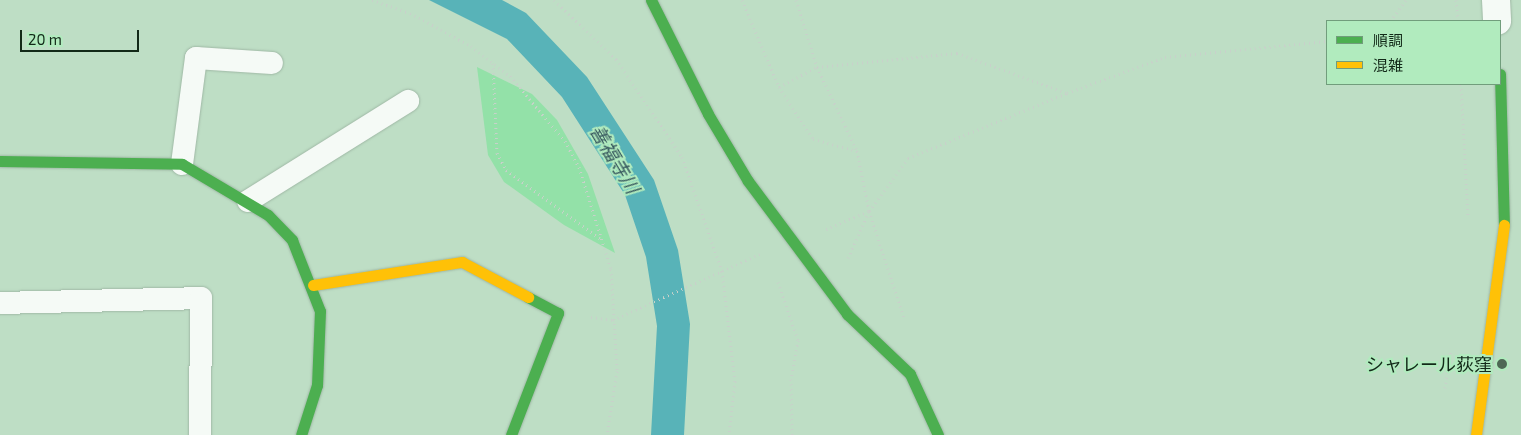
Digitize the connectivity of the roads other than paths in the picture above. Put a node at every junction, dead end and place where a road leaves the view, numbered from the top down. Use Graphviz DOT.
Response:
graph roads {
  1 [pos="651,0"];
  2 [pos="1496,0"];
  3 [pos="1497,20"];
  4 [pos="272,63"];
  5 [pos="1500,85"];
  6 [pos="408,101"];
  7 [pos="0,161"];
  8 [pos="182,164"];
  9 [pos="248,201"];
  10 [pos="313,285"];
  11 [pos="0,302"];
  12 [pos="200,435"];
  13 [pos="300,435"];
  14 [pos="511,435"];
  15 [pos="938,435"];
  16 [pos="1476,435"];
  1 -- 15 [label="street"];
  2 -- 3 [label="street"];
  4 -- 8 [label="lane"];
  5 -- 16 [label="street"];
  6 -- 9 [label="lane"];
  7 -- 8 [label="street"];
  8 -- 9 [label="street"];
  9 -- 10 [label="street"];
  10 -- 13 [label="street"];
  10 -- 14 [label="street"];
  11 -- 12 [label="lane"];
}
